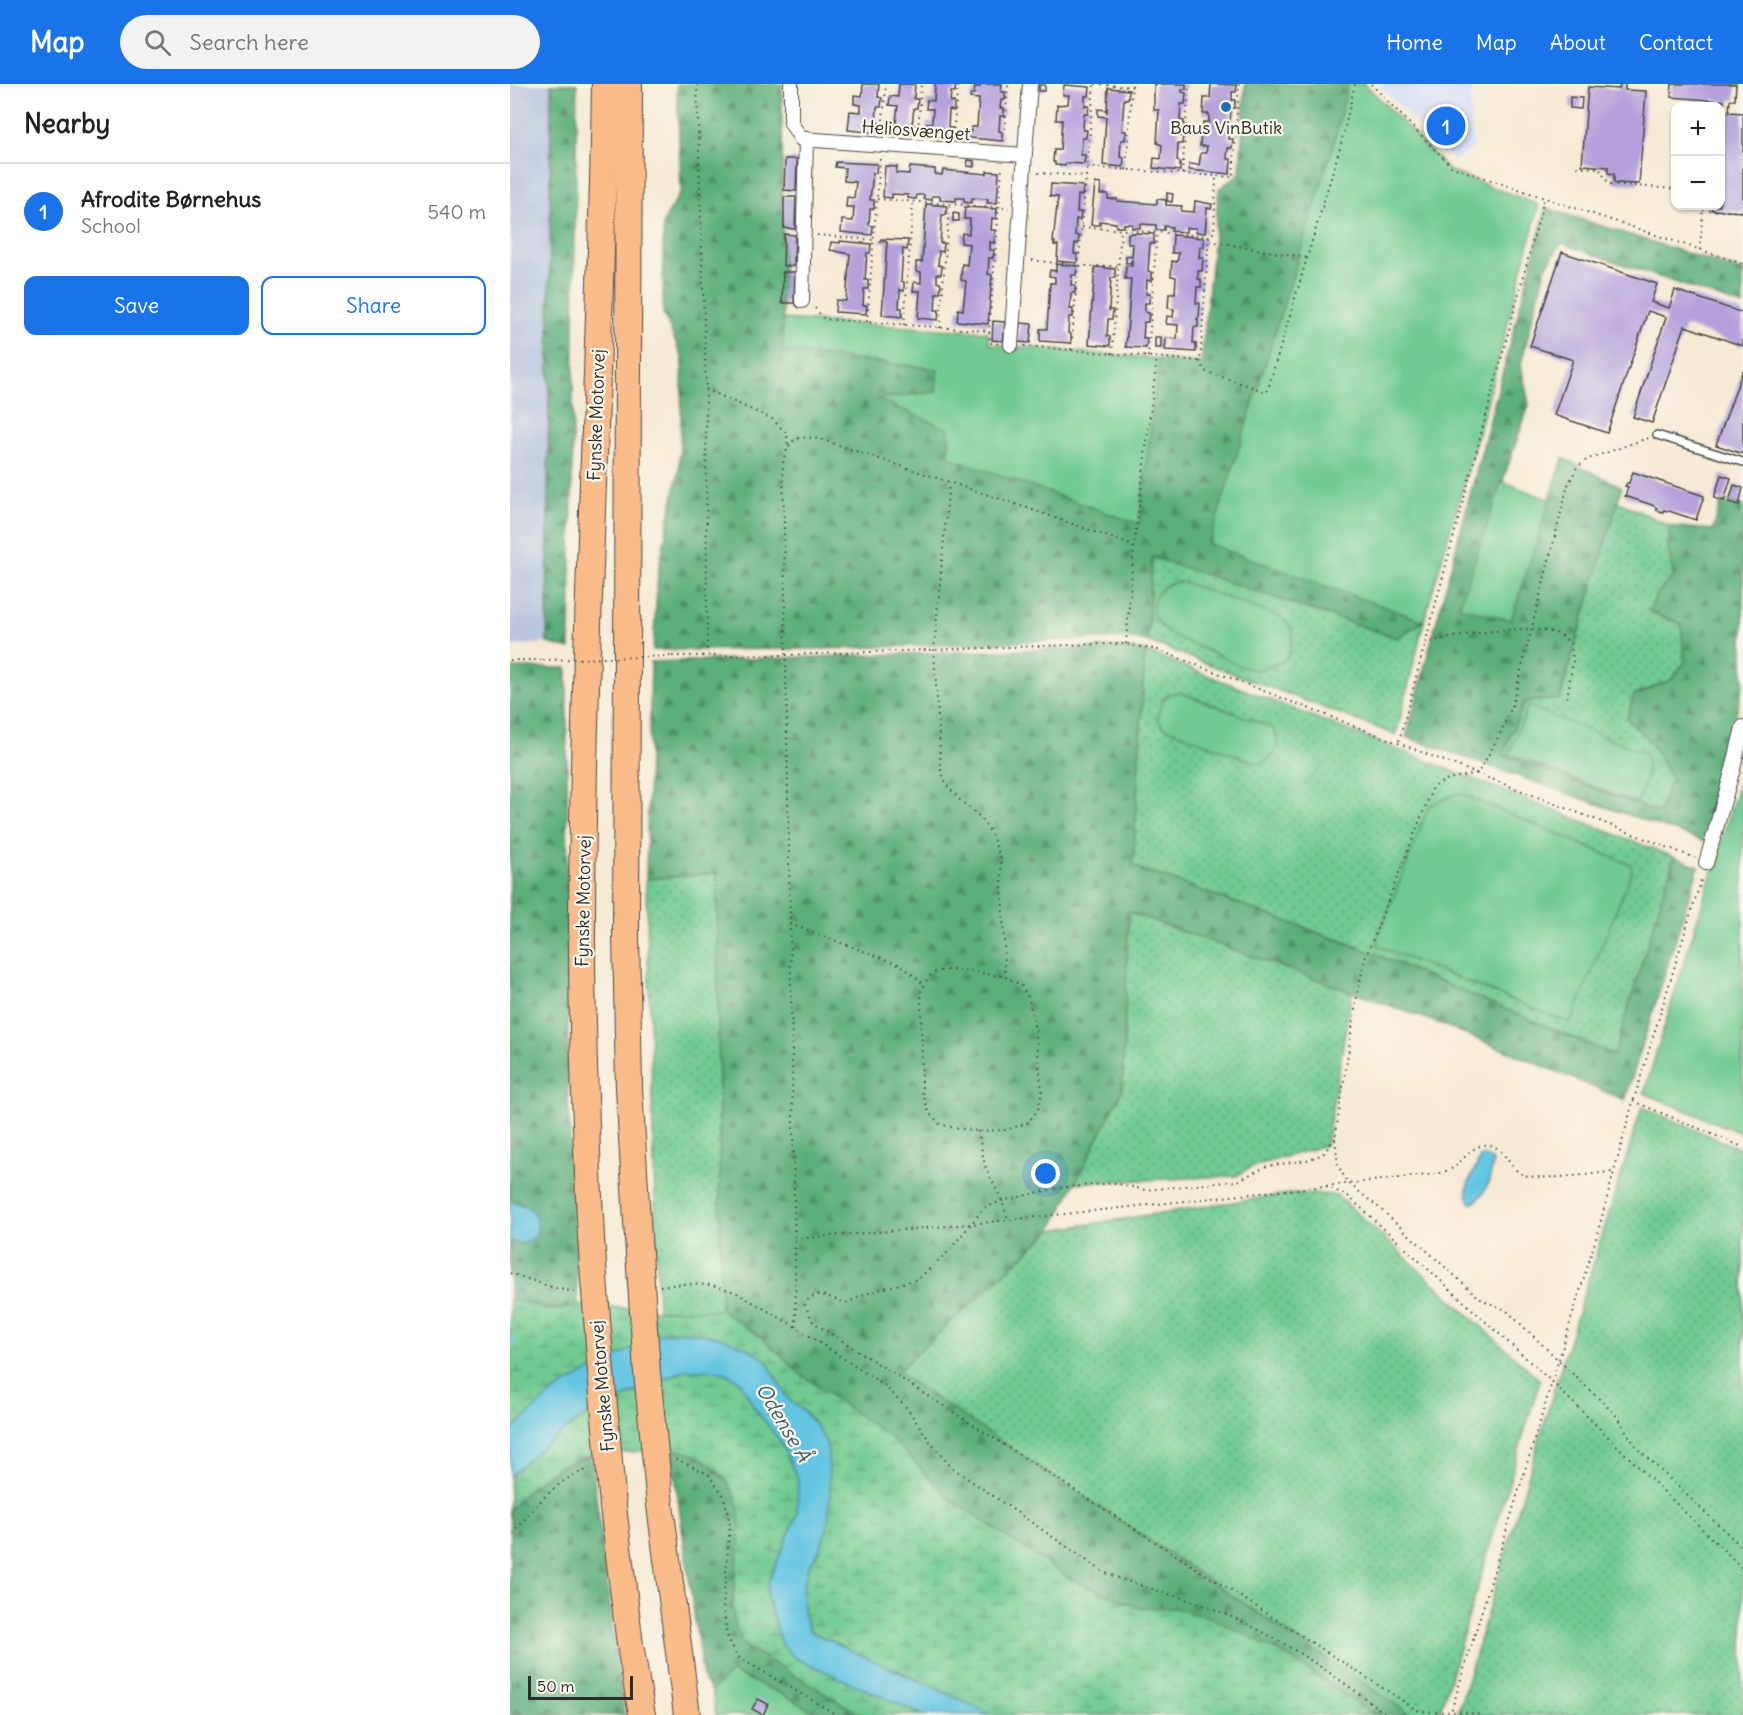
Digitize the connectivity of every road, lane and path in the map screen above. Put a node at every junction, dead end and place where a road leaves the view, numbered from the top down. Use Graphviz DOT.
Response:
graph roads {
  1 [pos="605,84"];
  2 [pos="629,84"];
  3 [pos="697,84"];
  4 [pos="791,84"];
  5 [pos="886,84"];
  6 [pos="921,84"];
  7 [pos="958,84"];
  8 [pos="1008,84"];
  9 [pos="1030,84"];
  10 [pos="1094,84"];
  11 [pos="1190,84"];
  12 [pos="1239,84"];
  13 [pos="1354,84"];
  14 [pos="1371,84"];
  15 [pos="1132,86"];
  16 [pos="806,139"];
  17 [pos="881,145"];
  18 [pos="917,147"];
  19 [pos="952,150"];
  20 [pos="1003,154"];
  21 [pos="1024,155"];
  22 [pos="1087,167"];
  23 [pos="1577,167"];
  24 [pos="1126,170"];
  25 [pos="1023,172"];
  26 [pos="1182,174"];
  27 [pos="1086,176"];
  28 [pos="1216,176"];
  29 [pos="1671,189"];
  30 [pos="877,199"];
  31 [pos="1544,199"];
  32 [pos="913,201"];
  33 [pos="949,204"];
  34 [pos="999,207"];
  35 [pos="1021,209"];
  36 [pos="1703,210"];
  37 [pos="1719,210"];
  38 [pos="1743,213"];
  39 [pos="1082,226"];
  40 [pos="1120,229"];
  41 [pos="1157,231"];
  42 [pos="804,234"];
  43 [pos="1209,236"];
  44 [pos="874,240"];
  45 [pos="1208,241"];
  46 [pos="1700,250"];
  47 [pos="1017,258"];
  48 [pos="1307,258"];
  49 [pos="1743,264"];
  50 [pos="1079,266"];
  51 [pos="1118,266"];
  52 [pos="802,301"];
  53 [pos="867,322"];
  54 [pos="904,325"];
  55 [pos="940,328"];
  56 [pos="989,332"];
  57 [pos="1011,345"];
  58 [pos="1071,350"];
  59 [pos="1112,354"];
  60 [pos="1148,357"];
  61 [pos="1157,357"];
  62 [pos="1200,361"];
  63 [pos="706,390"];
  64 [pos="1657,435"];
  65 [pos="788,445"];
  66 [pos="1743,462"];
  67 [pos="949,482"];
  68 [pos="1134,546"];
  69 [pos="1531,630"];
  70 [pos="1425,643"];
  71 [pos="1126,644"];
  72 [pos="934,650"];
  73 [pos="707,655"];
  74 [pos="785,656"];
  75 [pos="510,660"];
  76 [pos="1567,698"];
  77 [pos="1743,727"];
  78 [pos="1399,742"];
  79 [pos="1740,749"];
  80 [pos="1478,773"];
  81 [pos="1706,863"];
  82 [pos="789,924"];
  83 [pos="1006,977"];
  84 [pos="925,985"];
  85 [pos="1633,1101"];
  86 [pos="978,1131"];
  87 [pos="1335,1138"];
  88 [pos="1743,1147"];
  89 [pos="1613,1172"];
  90 [pos="1347,1182"];
  91 [pos="1324,1185"];
  92 [pos="1002,1201"];
  93 [pos="1008,1219"];
  94 [pos="971,1224"];
  95 [pos="795,1239"];
  96 [pos="510,1273"];
  97 [pos="652,1286"];
  98 [pos="583,1291"];
  99 [pos="796,1327"];
  100 [pos="1558,1361"];
  101 [pos="1552,1382"];
  102 [pos="1743,1548"];
  103 [pos="1743,1569"];
  104 [pos="1452,1710"];
  105 [pos="642,1715"];
  106 [pos="687,1715"];
  107 [pos="1387,1715"];
  108 [pos="1450,1715"];
  109 [pos="1480,1715"];
  1 -- 105 [label="highway, Fynske Motorvej, bridge"];
  2 -- 106 [label="highway, Fynske Motorvej, bridge"];
  3 -- 63 [label="path"];
  4 -- 16 [label="street"];
  5 -- 17 [label="path"];
  6 -- 18 [label="path"];
  7 -- 19 [label="path"];
  8 -- 20 [label="path"];
  9 -- 21 [label="street"];
  10 -- 15 [label="path"];
  10 -- 22 [label="path"];
  11 -- 26 [label="path"];
  12 -- 28 [label="path"];
  13 -- 48 [label="path"];
  14 -- 31 [label="path"];
  15 -- 24 [label="path"];
  16 -- 17 [label="street, Heliosvænget"];
  16 -- 42 [label="street"];
  17 -- 18 [label="street, Heliosvænget"];
  17 -- 30 [label="path"];
  18 -- 19 [label="street, Heliosvænget"];
  19 -- 20 [label="street, Heliosvænget"];
  20 -- 21 [label="street, Heliosvænget"];
  20 -- 34 [label="path"];
  21 -- 25 [label="street"];
  22 -- 24 [label="path"];
  22 -- 27 [label="path"];
  23 -- 29 [label="path"];
  24 -- 26 [label="path"];
  25 -- 27 [label="path"];
  25 -- 35 [label="street"];
  26 -- 28 [label="path"];
  27 -- 39 [label="path"];
  28 -- 43 [label="path"];
  30 -- 32 [label="path"];
  30 -- 44 [label="path"];
  31 -- 46 [label="path"];
  31 -- 70 [label="path"];
  32 -- 33 [label="path"];
  32 -- 54 [label="path"];
  33 -- 34 [label="path"];
  33 -- 55 [label="path"];
  34 -- 35 [label="path"];
  34 -- 56 [label="path"];
  35 -- 47 [label="street"];
  36 -- 46 [label="path"];
  37 -- 38 [label="path"];
  39 -- 40 [label="path"];
  39 -- 50 [label="path"];
  40 -- 41 [label="path"];
  40 -- 51 [label="path"];
  41 -- 43 [label="path"];
  41 -- 60 [label="path"];
  42 -- 44 [label="path"];
  42 -- 52 [label="street"];
  43 -- 45 [label="path"];
  44 -- 53 [label="path"];
  45 -- 48 [label="path"];
  45 -- 62 [label="path"];
  46 -- 49 [label="path"];
  47 -- 50 [label="path"];
  47 -- 57 [label="street"];
  48 -- 62 [label="path"];
  50 -- 51 [label="path"];
  50 -- 58 [label="path"];
  51 -- 59 [label="path"];
  52 -- 53 [label="path"];
  53 -- 54 [label="path"];
  54 -- 55 [label="path"];
  55 -- 56 [label="path"];
  56 -- 57 [label="path"];
  57 -- 58 [label="path"];
  58 -- 59 [label="path"];
  59 -- 60 [label="path"];
  60 -- 61 [label="path"];
  61 -- 62 [label="path"];
  61 -- 68 [label="path"];
  63 -- 65 [label="path"];
  63 -- 73 [label="path"];
  64 -- 66 [label="lane"];
  64 -- 69 [label="path"];
  65 -- 67 [label="path"];
  65 -- 74 [label="path"];
  67 -- 68 [label="path"];
  67 -- 72 [label="path"];
  68 -- 71 [label="path"];
  69 -- 70 [label="path"];
  69 -- 76 [label="path"];
  69 -- 80 [label="path"];
  70 -- 78 [label="path"];
  71 -- 72 [label="path"];
  71 -- 78 [label="path"];
  72 -- 74 [label="path"];
  72 -- 83 [label="path"];
  73 -- 74 [label="path"];
  73 -- 75 [label="path, bridge"];
  74 -- 82 [label="path"];
  77 -- 79 [label="street"];
  78 -- 80 [label="path"];
  79 -- 81 [label="street"];
  80 -- 81 [label="path"];
  80 -- 87 [label="path"];
  81 -- 85 [label="path"];
  82 -- 84 [label="path"];
  82 -- 95 [label="path"];
  83 -- 84 [label="path"];
  83 -- 86 [label="path"];
  84 -- 86 [label="path"];
  85 -- 88 [label="path"];
  85 -- 89 [label="path"];
  86 -- 92 [label="path"];
  87 -- 90 [label="path"];
  87 -- 92 [label="path"];
  89 -- 90 [label="path"];
  89 -- 100 [label="path"];
  90 -- 91 [label="path"];
  90 -- 100 [label="path"];
  91 -- 93 [label="path"];
  91 -- 101 [label="path"];
  92 -- 93 [label="path"];
  92 -- 94 [label="path"];
  93 -- 94 [label="path"];
  94 -- 95 [label="path"];
  94 -- 104 [label="path"];
  95 -- 99 [label="path"];
  96 -- 98 [label="path"];
  97 -- 99 [label="path"];
  99 -- 107 [label="path"];
  100 -- 101 [label="path"];
  100 -- 102 [label="path"];
  101 -- 103 [label="path"];
  101 -- 104 [label="path"];
  104 -- 108 [label="path"];
  104 -- 109 [label="path"];
}
